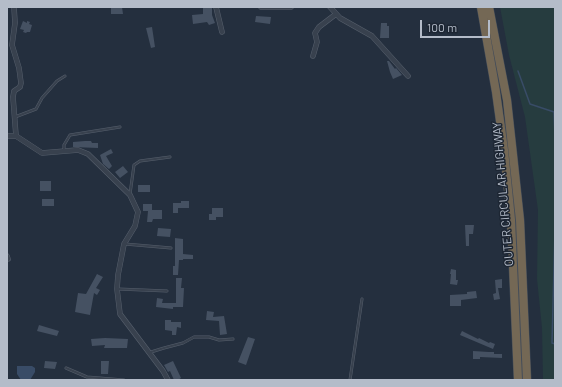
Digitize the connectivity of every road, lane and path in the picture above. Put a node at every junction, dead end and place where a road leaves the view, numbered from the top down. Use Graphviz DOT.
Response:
graph roads {
  1 [pos="14,7"];
  2 [pos="216,7"];
  3 [pos="261,7"];
  4 [pos="291,7"];
  5 [pos="330,7"];
  6 [pos="481,7"];
  7 [pos="489,7"];
  8 [pos="336,14"];
  9 [pos="222,32"];
  10 [pos="314,56"];
  11 [pos="65,76"];
  12 [pos="408,76"];
  13 [pos="14,118"];
  14 [pos="120,127"];
  15 [pos="7,136"];
  16 [pos="16,136"];
  17 [pos="64,151"];
  18 [pos="170,156"];
  19 [pos="130,195"];
  20 [pos="124,244"];
  21 [pos="171,248"];
  22 [pos="117,289"];
  23 [pos="167,291"];
  24 [pos="362,298"];
  25 [pos="233,339"];
  26 [pos="150,353"];
  27 [pos="66,368"];
  28 [pos="124,380"];
  29 [pos="168,380"];
  30 [pos="350,380"];
  31 [pos="518,380"];
  32 [pos="527,380"];
  1 -- 13 [label="street"];
  2 -- 9 [label="street"];
  3 -- 4 [label="street"];
  5 -- 8 [label="street"];
  6 -- 31 [label="highway, OUTER CIRCULAR HIGHWAY"];
  7 -- 32 [label="highway, OUTER CIRCULAR HIGHWAY"];
  8 -- 10 [label="street"];
  8 -- 12 [label="street"];
  11 -- 13 [label="lane"];
  13 -- 16 [label="street"];
  14 -- 17 [label="lane"];
  15 -- 16 [label="street"];
  16 -- 17 [label="street"];
  17 -- 19 [label="street"];
  18 -- 19 [label="lane"];
  19 -- 20 [label="street"];
  20 -- 21 [label="lane"];
  20 -- 22 [label="street"];
  22 -- 23 [label="lane"];
  22 -- 26 [label="street"];
  24 -- 30 [label="lane"];
  25 -- 26 [label="lane"];
  26 -- 29 [label="street"];
  27 -- 28 [label="lane"];
}
